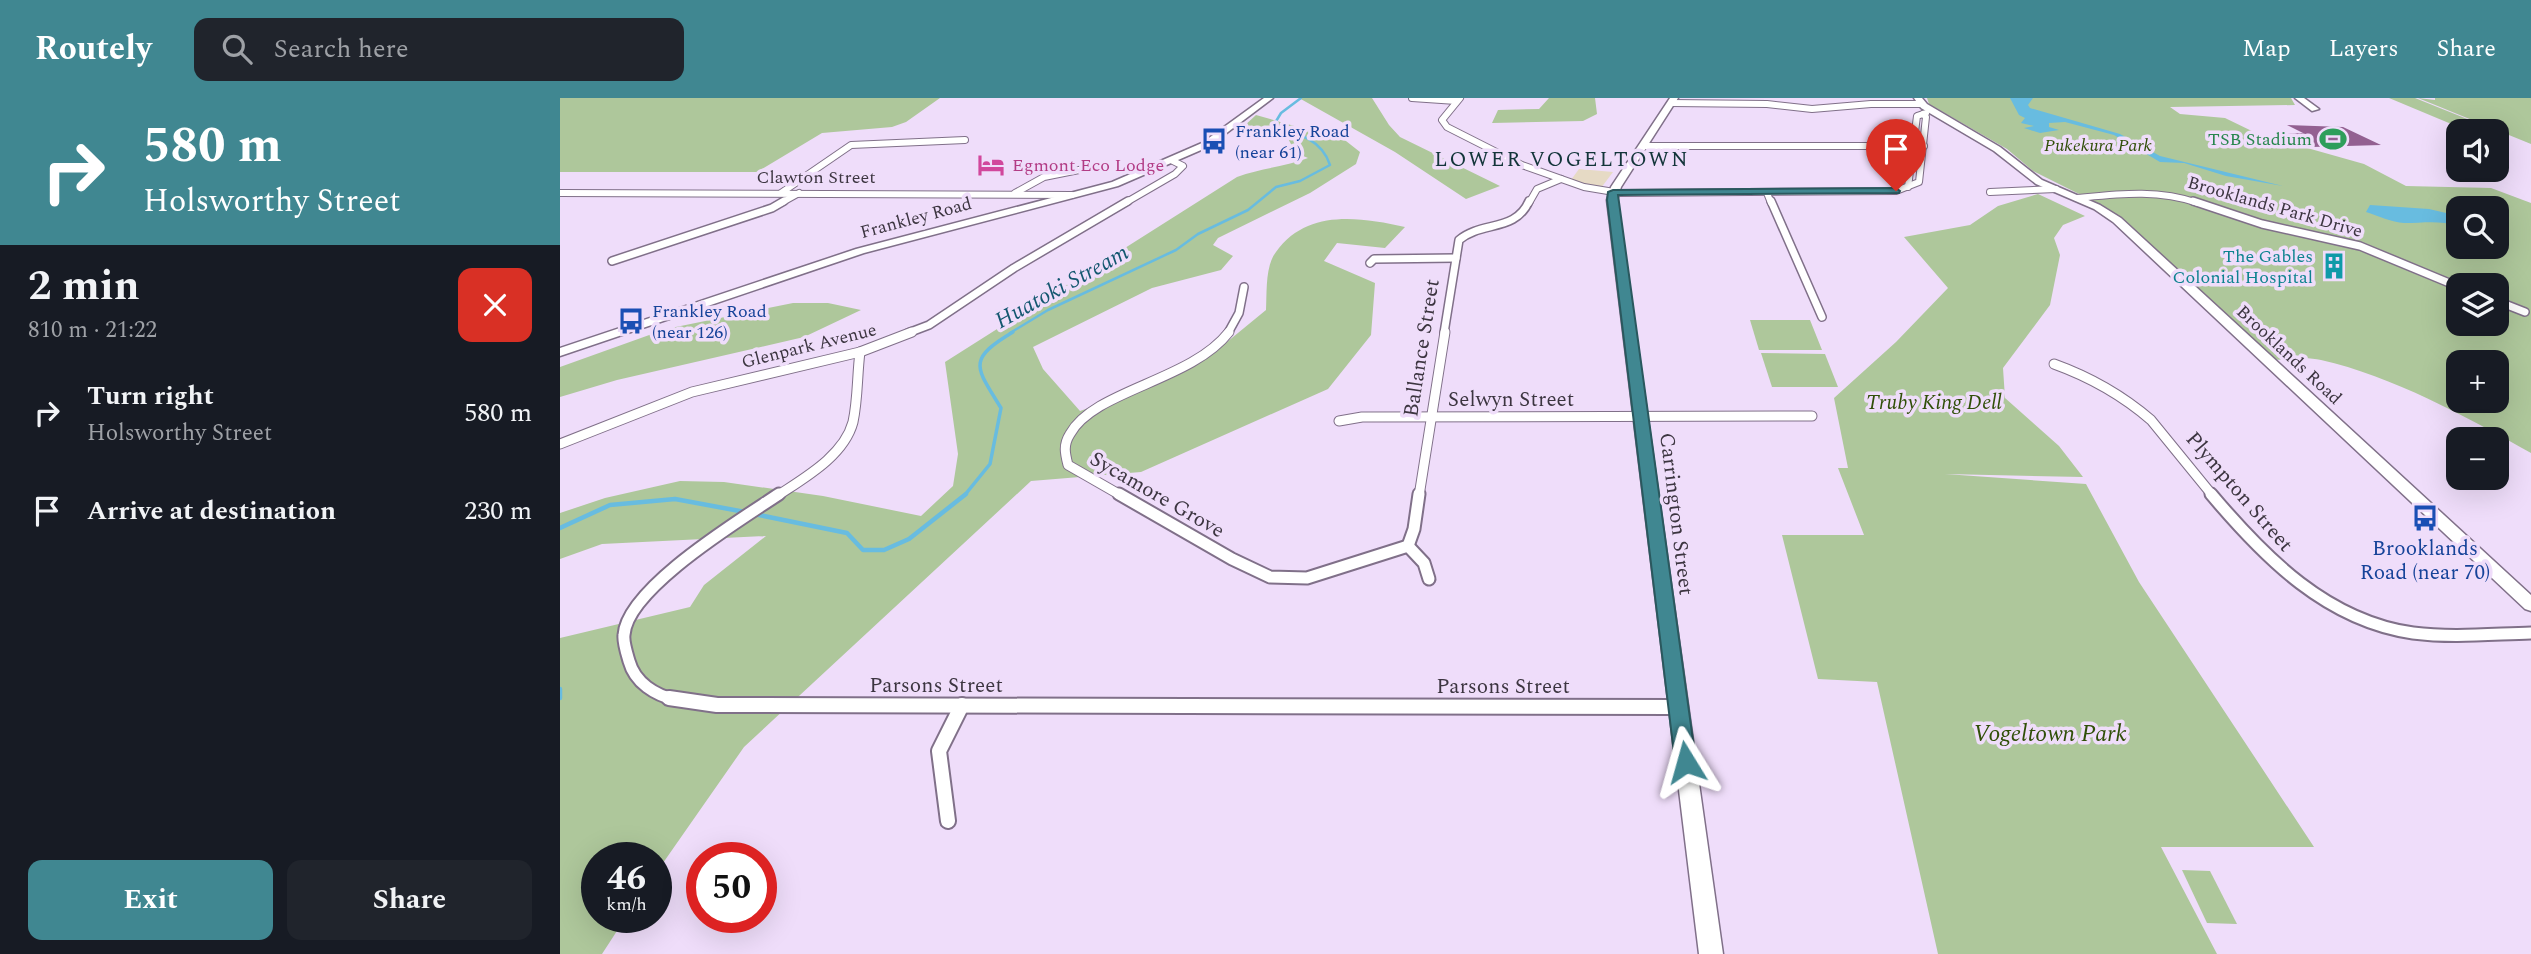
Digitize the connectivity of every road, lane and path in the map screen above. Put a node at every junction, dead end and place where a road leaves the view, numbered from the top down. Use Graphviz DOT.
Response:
graph roads {
  1 [pos="1269,98"];
  2 [pos="1412,98"];
  3 [pos="1434,98"];
  4 [pos="2299,98"];
  5 [pos="1458,100"];
  6 [pos="1673,100"];
  7 [pos="1920,101"];
  8 [pos="2315,109"];
  9 [pos="1928,113"];
  10 [pos="965,140"];
  11 [pos="1643,146"];
  12 [pos="1914,146"];
  13 [pos="1924,146"];
  14 [pos="1173,161"];
  15 [pos="1099,166"];
  16 [pos="1560,179"];
  17 [pos="1908,187"];
  18 [pos="2056,189"];
  19 [pos="1613,192"];
  20 [pos="1990,192"];
  21 [pos="560,193"];
  22 [pos="781,193"];
  23 [pos="800,193"];
  24 [pos="1015,193"];
  25 [pos="1767,193"];
  26 [pos="1072,195"];
  27 [pos="2077,198"];
  28 [pos="1456,258"];
  29 [pos="612,261"];
  30 [pos="1370,263"];
  31 [pos="2446,282"];
  32 [pos="1244,287"];
  33 [pos="2509,306"];
  34 [pos="2525,312"];
  35 [pos="1822,317"];
  36 [pos="560,352"];
  37 [pos="860,352"];
  38 [pos="2054,364"];
  39 [pos="1812,416"];
  40 [pos="1431,417"];
  41 [pos="1641,417"];
  42 [pos="1339,421"];
  43 [pos="560,444"];
  44 [pos="1408,546"];
  45 [pos="1429,579"];
  46 [pos="2531,605"];
  47 [pos="2531,633"];
  48 [pos="962,705"];
  49 [pos="1678,707"];
  50 [pos="948,821"];
  51 [pos="1711,954"];
  1 -- 14 [label="street, Frankley Road"];
  2 -- 5 [label="street"];
  3 -- 5 [label="street"];
  4 -- 8 [label="street"];
  5 -- 16 [label="street"];
  6 -- 7 [label="street"];
  6 -- 11 [label="street"];
  7 -- 9 [label="street, Brooklands Road"];
  9 -- 12 [label="street"];
  9 -- 13 [label="street"];
  9 -- 18 [label="street, Brooklands Road"];
  10 -- 22 [label="street"];
  11 -- 12 [label="street"];
  11 -- 19 [label="street"];
  12 -- 13 [label="street"];
  12 -- 17 [label="street"];
  13 -- 17 [label="street"];
  14 -- 26 [label="street, Frankley Road"];
  14 -- 37 [label="street, Glenpark Avenue"];
  15 -- 24 [label="street"];
  16 -- 19 [label="street"];
  16 -- 28 [label="street, Ballance Street"];
  17 -- 25 [label="street"];
  18 -- 20 [label="street"];
  18 -- 27 [label="street, Brooklands Road"];
  19 -- 25 [label="street"];
  19 -- 41 [label="street, Carrington Street"];
  21 -- 22 [label="street, Clawton Street"];
  22 -- 23 [label="street, Clawton Street"];
  23 -- 24 [label="street, Clawton Street"];
  23 -- 29 [label="street"];
  24 -- 26 [label="street, Clawton Street"];
  25 -- 35 [label="street"];
  26 -- 36 [label="street, Frankley Road"];
  27 -- 31 [label="street, Brooklands Park Drive"];
  27 -- 46 [label="street, Brooklands Road"];
  28 -- 30 [label="street"];
  28 -- 40 [label="street, Ballance Street"];
  32 -- 44 [label="street, Sycamore Grove"];
  33 -- 34 [label="street"];
  37 -- 43 [label="street, Glenpark Avenue"];
  37 -- 48 [label="street, Parsons Street"];
  38 -- 47 [label="street, Plympton Street"];
  39 -- 41 [label="street, Selwyn Street"];
  40 -- 41 [label="street, Selwyn Street"];
  40 -- 42 [label="street, Selwyn Street"];
  40 -- 44 [label="street, Ballance Street"];
  41 -- 49 [label="street, Carrington Street"];
  44 -- 45 [label="street"];
  48 -- 49 [label="street, Parsons Street"];
  48 -- 50 [label="street"];
  49 -- 51 [label="street, Carrington Street"];
}
